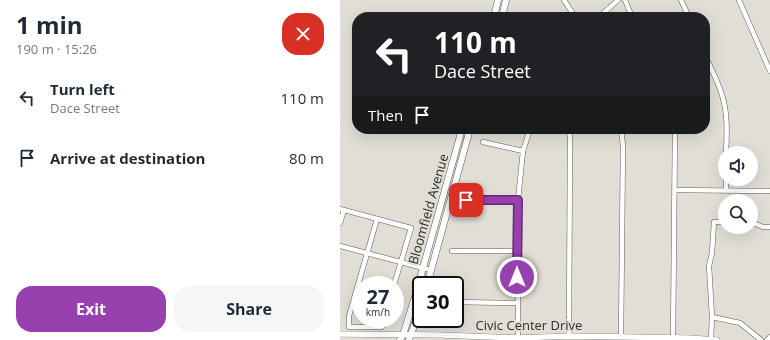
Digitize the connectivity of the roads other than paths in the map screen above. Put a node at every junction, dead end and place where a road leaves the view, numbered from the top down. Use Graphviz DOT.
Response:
graph roads {
  1 [pos="498,0"];
  2 [pos="506,0"];
  3 [pos="564,0"];
  4 [pos="618,0"];
  5 [pos="625,0"];
  6 [pos="681,0"];
  7 [pos="739,0"];
  8 [pos="495,12"];
  9 [pos="503,12"];
  10 [pos="572,12"];
  11 [pos="605,12"];
  12 [pos="630,12"];
  13 [pos="687,12"];
  14 [pos="710,66"];
  15 [pos="770,71"];
  16 [pos="461,134"];
  17 [pos="469,134"];
  18 [pos="528,134"];
  19 [pos="570,134"];
  20 [pos="622,134"];
  21 [pos="675,134"];
  22 [pos="483,142"];
  23 [pos="726,146"];
  24 [pos="523,151"];
  25 [pos="726,186"];
  26 [pos="674,190"];
  27 [pos="726,190"];
  28 [pos="770,190"];
  29 [pos="466,200"];
  30 [pos="518,200"];
  31 [pos="342,209"];
  32 [pos="377,219"];
  33 [pos="718,222"];
  34 [pos="340,223"];
  35 [pos="758,225"];
  36 [pos="770,227"];
  37 [pos="433,229"];
  38 [pos="442,232"];
  39 [pos="340,246"];
  40 [pos="518,250"];
  41 [pos="452,251"];
  42 [pos="367,253"];
  43 [pos="400,262"];
  44 [pos="423,267"];
  45 [pos="431,270"];
  46 [pos="360,276"];
  47 [pos="396,276"];
  48 [pos="429,276"];
  49 [pos="464,302"];
  50 [pos="517,303"];
  51 [pos="352,306"];
  52 [pos="712,316"];
  53 [pos="352,327"];
  54 [pos="340,334"];
  55 [pos="569,336"];
  56 [pos="401,337"];
  57 [pos="410,337"];
  58 [pos="621,337"];
  59 [pos="518,338"];
  60 [pos="770,338"];
  61 [pos="673,339"];
  62 [pos="714,340"];
  63 [pos="761,340"];
  64 [pos="767,340"];
  1 -- 8 [label="main road"];
  2 -- 9 [label="main road"];
  3 -- 10 [label="street"];
  4 -- 11 [label="street"];
  5 -- 12 [label="street"];
  6 -- 13 [label="street"];
  7 -- 15 [label="street"];
  14 -- 23 [label="street"];
  16 -- 37 [label="main road, Bloomfield Avenue"];
  17 -- 38 [label="main road, Bloomfield Avenue"];
  18 -- 24 [label="street"];
  19 -- 55 [label="street"];
  20 -- 58 [label="street"];
  21 -- 26 [label="street"];
  22 -- 24 [label="street"];
  24 -- 30 [label="street"];
  25 -- 27 [label="street"];
  26 -- 27 [label="street"];
  26 -- 61 [label="street"];
  27 -- 28 [label="street"];
  29 -- 30 [label="street"];
  30 -- 40 [label="street"];
  31 -- 32 [label="street"];
  31 -- 34 [label="street"];
  32 -- 42 [label="street"];
  32 -- 43 [label="street"];
  33 -- 52 [label="street"];
  35 -- 36 [label="street"];
  37 -- 38 [label="main road"];
  37 -- 44 [label="main road, Bloomfield Avenue"];
  38 -- 45 [label="main road, Bloomfield Avenue"];
  39 -- 42 [label="street"];
  40 -- 41 [label="street"];
  40 -- 50 [label="street"];
  42 -- 43 [label="street"];
  42 -- 46 [label="street"];
  43 -- 44 [label="street"];
  43 -- 47 [label="street"];
  44 -- 45 [label="street"];
  44 -- 56 [label="main road, Bloomfield Avenue"];
  45 -- 48 [label="main road, Bloomfield Avenue"];
  49 -- 50 [label="street"];
  50 -- 59 [label="street"];
  51 -- 53 [label="street"];
  52 -- 62 [label="street"];
  52 -- 63 [label="street"];
  54 -- 56 [label="street, Civic Center Drive"];
  55 -- 58 [label="street, Civic Center Drive"];
  55 -- 59 [label="street, Civic Center Drive"];
  56 -- 57 [label="street, Civic Center Drive"];
  57 -- 59 [label="street, Civic Center Drive"];
  58 -- 61 [label="street, Civic Center Drive"];
  60 -- 64 [label="street"];
  61 -- 62 [label="street, Civic Center Drive"];
}
